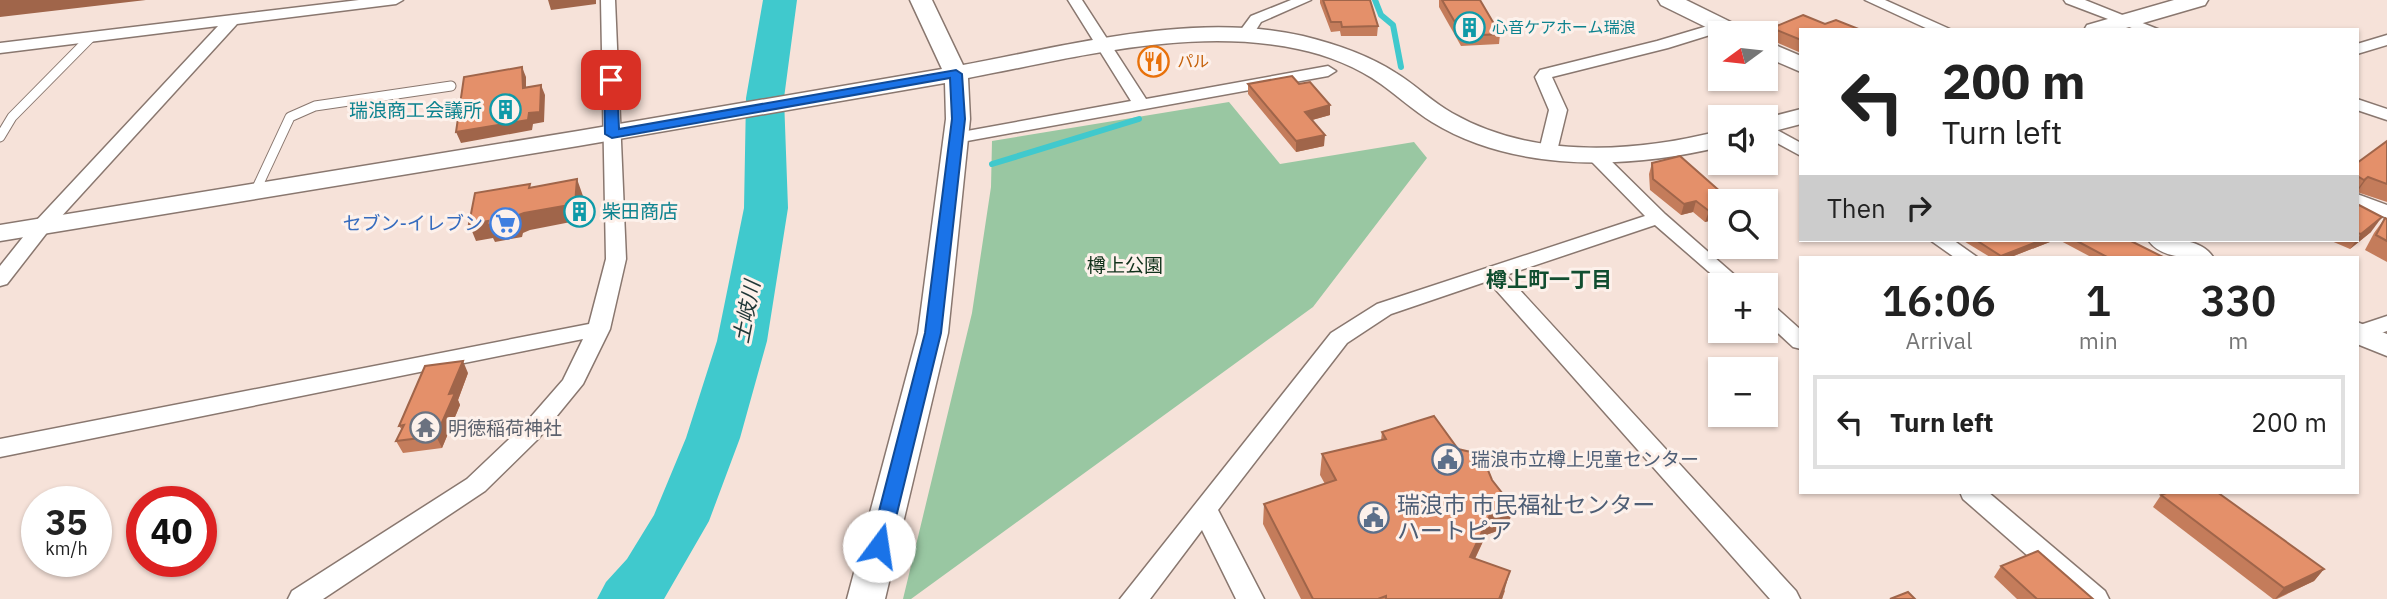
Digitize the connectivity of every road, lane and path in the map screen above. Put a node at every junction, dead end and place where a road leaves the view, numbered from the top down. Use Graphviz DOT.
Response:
graph roads {
  1 [pos="396,0"];
  2 [pos="608,0"];
  3 [pos="920,0"];
  4 [pos="1075,0"];
  5 [pos="1304,0"];
  6 [pos="1669,0"];
  7 [pos="1872,0"];
  8 [pos="2071,0"];
  9 [pos="2197,0"];
  10 [pos="2125,20"];
  11 [pos="231,21"];
  12 [pos="1710,21"];
  13 [pos="1939,28"];
  14 [pos="2101,28"];
  15 [pos="2147,28"];
  16 [pos="1245,35"];
  17 [pos="1708,35"];
  18 [pos="90,38"];
  19 [pos="1105,46"];
  20 [pos="0,48"];
  21 [pos="1778,54"];
  22 [pos="1799,64"];
  23 [pos="1328,71"];
  24 [pos="956,74"];
  25 [pos="451,86"];
  26 [pos="2359,105"];
  27 [pos="1142,106"];
  28 [pos="2387,115"];
  29 [pos="1799,117"];
  30 [pos="1778,123"];
  31 [pos="612,134"];
  32 [pos="1778,135"];
  33 [pos="0,137"];
  34 [pos="956,138"];
  35 [pos="1708,142"];
  36 [pos="1799,150"];
  37 [pos="1548,151"];
  38 [pos="1598,158"];
  39 [pos="254,192"];
  40 [pos="2359,201"];
  41 [pos="2387,212"];
  42 [pos="1658,218"];
  43 [pos="42,226"];
  44 [pos="0,233"];
  45 [pos="1943,242"];
  46 [pos="2166,242"];
  47 [pos="1965,256"];
  48 [pos="2197,256"];
  49 [pos="1722,273"];
  50 [pos="1493,274"];
  51 [pos="0,280"];
  52 [pos="1778,322"];
  53 [pos="599,329"];
  54 [pos="1799,340"];
  55 [pos="0,448"];
  56 [pos="1974,494"];
  57 [pos="1205,510"];
  58 [pos="302,599"];
  59 [pos="866,599"];
  60 [pos="1134,599"];
  61 [pos="1250,599"];
  62 [pos="1786,599"];
  63 [pos="2095,599"];
  1 -- 11 [label="street"];
  2 -- 31 [label="street"];
  3 -- 24 [label="street"];
  4 -- 19 [label="street"];
  5 -- 16 [label="street"];
  6 -- 12 [label="street"];
  7 -- 13 [label="street"];
  8 -- 10 [label="street"];
  9 -- 10 [label="street"];
  10 -- 14 [label="street"];
  10 -- 15 [label="street"];
  11 -- 18 [label="street"];
  11 -- 43 [label="street"];
  16 -- 19 [label="street"];
  16 -- 37 [label="street"];
  17 -- 37 [label="street"];
  18 -- 20 [label="street"];
  18 -- 33 [label="lane"];
  19 -- 24 [label="street"];
  19 -- 27 [label="street"];
  21 -- 22 [label="street"];
  23 -- 27 [label="street"];
  24 -- 31 [label="street"];
  24 -- 34 [label="street"];
  25 -- 39 [label="lane"];
  26 -- 28 [label="street"];
  27 -- 34 [label="street"];
  29 -- 30 [label="street"];
  31 -- 39 [label="street"];
  31 -- 53 [label="street"];
  32 -- 36 [label="street"];
  34 -- 59 [label="street"];
  35 -- 38 [label="street"];
  37 -- 38 [label="street"];
  38 -- 42 [label="street"];
  39 -- 43 [label="street"];
  40 -- 41 [label="street"];
  42 -- 49 [label="street"];
  42 -- 50 [label="street"];
  43 -- 44 [label="street"];
  43 -- 51 [label="street"];
  45 -- 47 [label="street"];
  46 -- 48 [label="street"];
  50 -- 57 [label="street"];
  50 -- 62 [label="street"];
  52 -- 54 [label="street"];
  53 -- 55 [label="street"];
  53 -- 58 [label="street"];
  56 -- 63 [label="street"];
  57 -- 60 [label="street"];
  57 -- 61 [label="street"];
}
